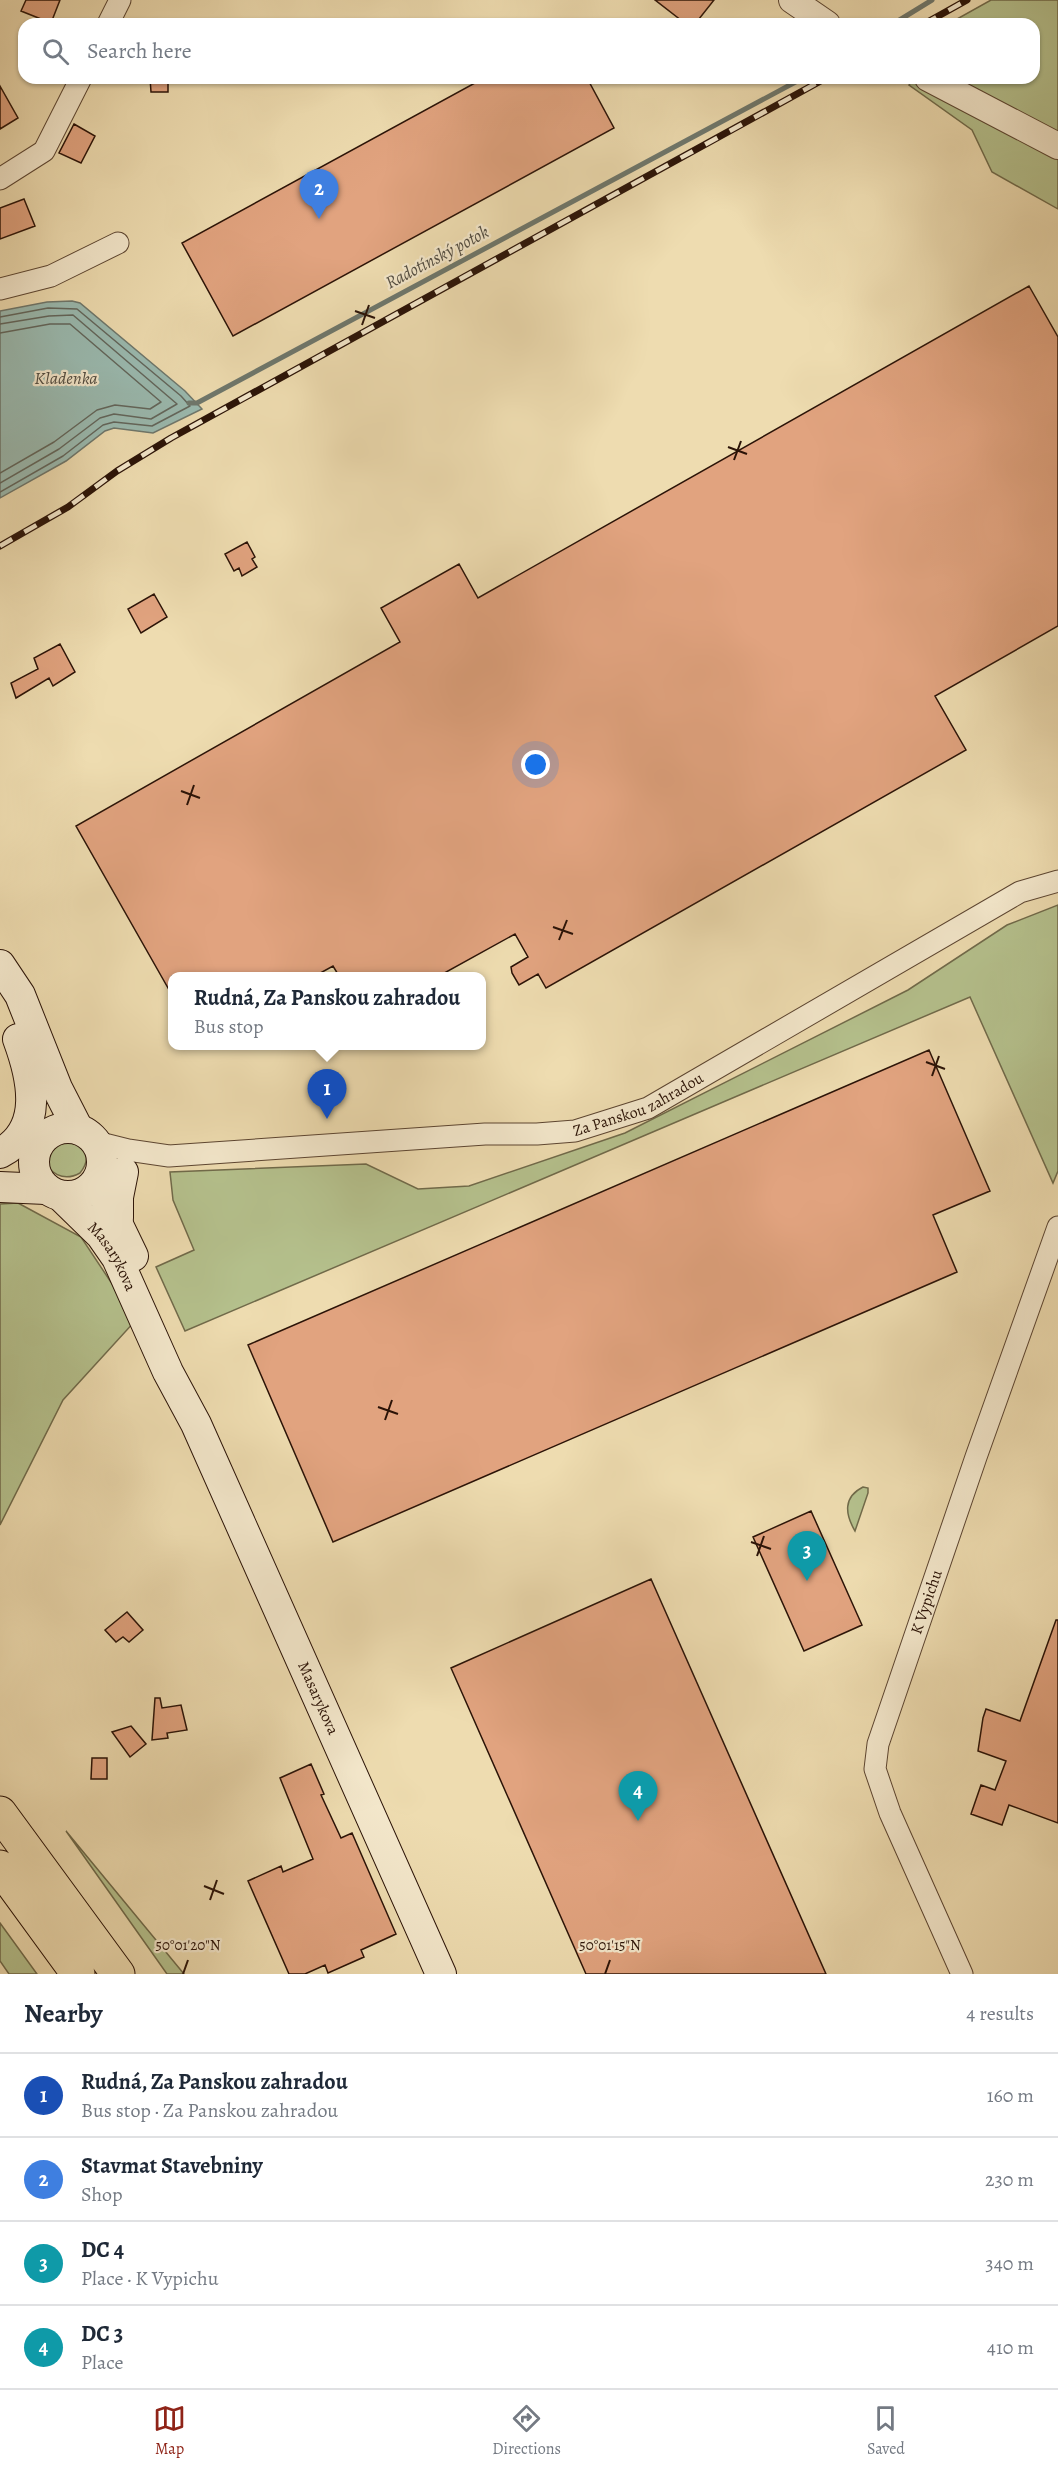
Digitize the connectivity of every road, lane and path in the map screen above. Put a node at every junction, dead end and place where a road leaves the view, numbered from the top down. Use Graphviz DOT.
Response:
graph roads {
  1 [pos="120,0"];
  2 [pos="792,0"];
  3 [pos="111,18"];
  4 [pos="818,18"];
  5 [pos="78,84"];
  6 [pos="939,84"];
  7 [pos="1058,146"];
  8 [pos="0,179"];
  9 [pos="117,243"];
  10 [pos="0,289"];
  11 [pos="1058,881"];
  12 [pos="0,965"];
  13 [pos="0,974"];
  14 [pos="0,998"];
  15 [pos="87,1136"];
  16 [pos="40,1147"];
  17 [pos="0,1153"];
  18 [pos="169,1156"];
  19 [pos="0,1169"];
  20 [pos="108,1177"];
  21 [pos="0,1187"];
  22 [pos="54,1192"];
  23 [pos="1058,1227"];
  24 [pos="196,1424"];
  25 [pos="0,1813"];
  26 [pos="0,1867"];
  27 [pos="78,1974"];
  28 [pos="118,1974"];
  29 [pos="441,1974"];
  30 [pos="962,1974"];
  1 -- 3 [label="street"];
  2 -- 4 [label="street"];
  5 -- 8 [label="street"];
  6 -- 7 [label="street"];
  9 -- 10 [label="street"];
  11 -- 18 [label="street, Za Panskou zahradou"];
  12 -- 15 [label="main road"];
  13 -- 16 [label="main road"];
  14 -- 17 [label="main road"];
  15 -- 16 [label="main road"];
  15 -- 18 [label="street, Za Panskou zahradou"];
  15 -- 20 [label="main road"];
  16 -- 19 [label="main road"];
  16 -- 22 [label="main road"];
  18 -- 20 [label="street, Za Panskou zahradou"];
  20 -- 22 [label="main road"];
  20 -- 24 [label="main road, Masarykova"];
  21 -- 22 [label="main road"];
  22 -- 24 [label="main road, Masarykova"];
  23 -- 30 [label="street, K Vypichu"];
  24 -- 29 [label="main road, Masarykova"];
  25 -- 28 [label="highway"];
  26 -- 27 [label="highway"];
}
